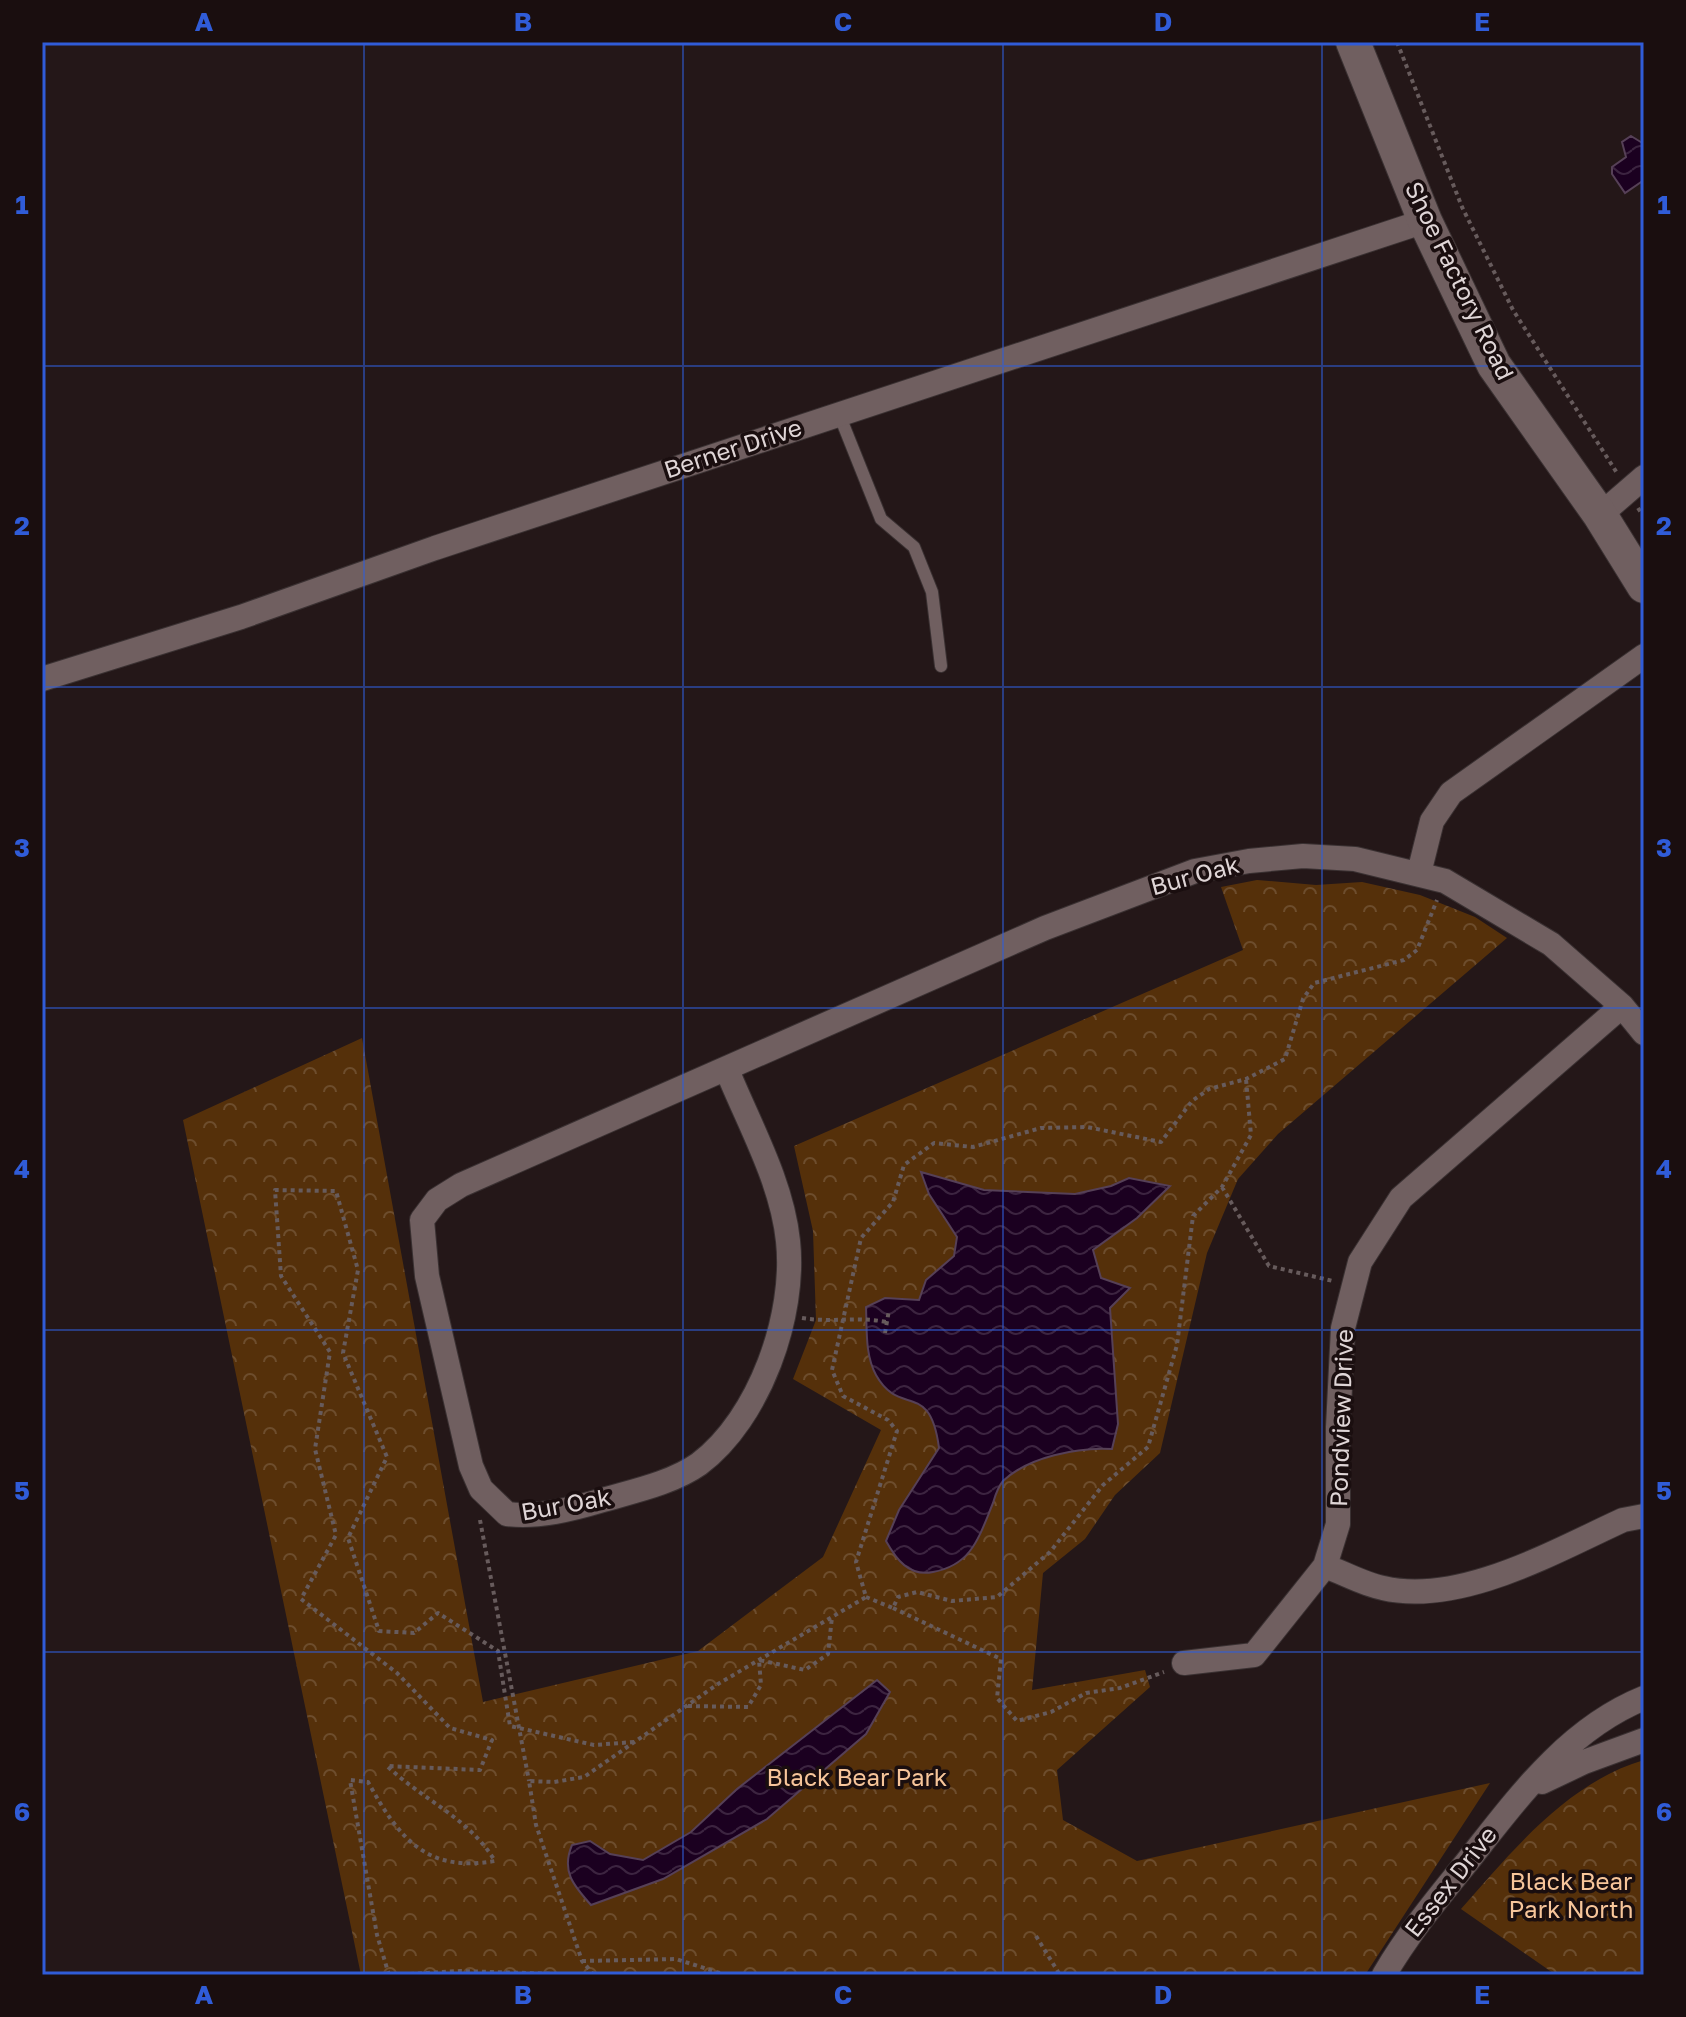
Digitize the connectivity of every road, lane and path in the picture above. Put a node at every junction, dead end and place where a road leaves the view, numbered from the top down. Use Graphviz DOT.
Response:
graph roads {
  1 [pos="1353,42"];
  2 [pos="1397,42"];
  3 [pos="1425,221"];
  4 [pos="839,414"];
  5 [pos="1636,483"];
  6 [pos="1600,515"];
  7 [pos="1644,517"];
  8 [pos="1644,586"];
  9 [pos="1644,656"];
  10 [pos="941,666"];
  11 [pos="42,679"];
  12 [pos="1419,873"];
  13 [pos="1445,881"];
  14 [pos="1622,1006"];
  15 [pos="1644,1033"];
  16 [pos="727,1070"];
  17 [pos="1246,1079"];
  18 [pos="1222,1187"];
  19 [pos="1354,1286"];
  20 [pos="889,1310"];
  21 [pos="785,1315"];
  22 [pos="841,1322"];
  23 [pos="886,1322"];
  24 [pos="885,1333"];
  25 [pos="492,1502"];
  26 [pos="1644,1516"];
  27 [pos="1325,1566"];
  28 [pos="866,1597"];
  29 [pos="893,1608"];
  30 [pos="832,1617"];
  31 [pos="759,1660"];
  32 [pos="1184,1663"];
  33 [pos="1644,1698"];
  34 [pos="686,1706"];
  35 [pos="1644,1740"];
  36 [pos="634,1742"];
  37 [pos="529,1781"];
  38 [pos="1521,1793"];
  39 [pos="1036,1936"];
  40 [pos="582,1961"];
  41 [pos="392,1975"];
  42 [pos="594,1975"];
  43 [pos="726,1975"];
  44 [pos="1060,1975"];
  45 [pos="1384,1975"];
  1 -- 3 [label="street, Shoe Factory Road"];
  2 -- 5 [label="path"];
  3 -- 4 [label="street, Berner Drive"];
  3 -- 6 [label="street, Shoe Factory Road"];
  4 -- 10 [label="lane"];
  4 -- 11 [label="street, Berner Drive"];
  5 -- 6 [label="street"];
  5 -- 7 [label="path"];
  6 -- 8 [label="street, Shoe Factory Road"];
  9 -- 12 [label="street"];
  12 -- 13 [label="street, Bur Oak"];
  12 -- 16 [label="street, Bur Oak"];
  13 -- 14 [label="street, Bur Oak"];
  13 -- 17 [label="path"];
  14 -- 15 [label="street, Bur Oak"];
  14 -- 19 [label="street, Pondview Drive"];
  16 -- 21 [label="street, Bur Oak"];
  16 -- 25 [label="street, Bur Oak"];
  17 -- 18 [label="path"];
  17 -- 22 [label="path"];
  18 -- 19 [label="path"];
  18 -- 29 [label="path"];
  19 -- 27 [label="street, Pondview Drive"];
  20 -- 23 [label="path"];
  21 -- 22 [label="path"];
  21 -- 25 [label="street, Bur Oak"];
  22 -- 23 [label="path"];
  22 -- 28 [label="path"];
  23 -- 24 [label="path"];
  25 -- 37 [label="path"];
  26 -- 27 [label="street"];
  27 -- 32 [label="street, Pondview Drive"];
  28 -- 29 [label="path"];
  28 -- 30 [label="path"];
  29 -- 32 [label="path"];
  30 -- 31 [label="path"];
  30 -- 31 [label="path"];
  31 -- 34 [label="path"];
  31 -- 34 [label="path"];
  33 -- 38 [label="street, Essex Drive"];
  34 -- 36 [label="path"];
  35 -- 38 [label="street, Essex Drive"];
  36 -- 37 [label="path"];
  36 -- 41 [label="path"];
  37 -- 40 [label="path"];
  38 -- 45 [label="street, Essex Drive"];
  39 -- 44 [label="path"];
  40 -- 42 [label="path"];
  40 -- 43 [label="path"];
  41 -- 42 [label="path"];
}
